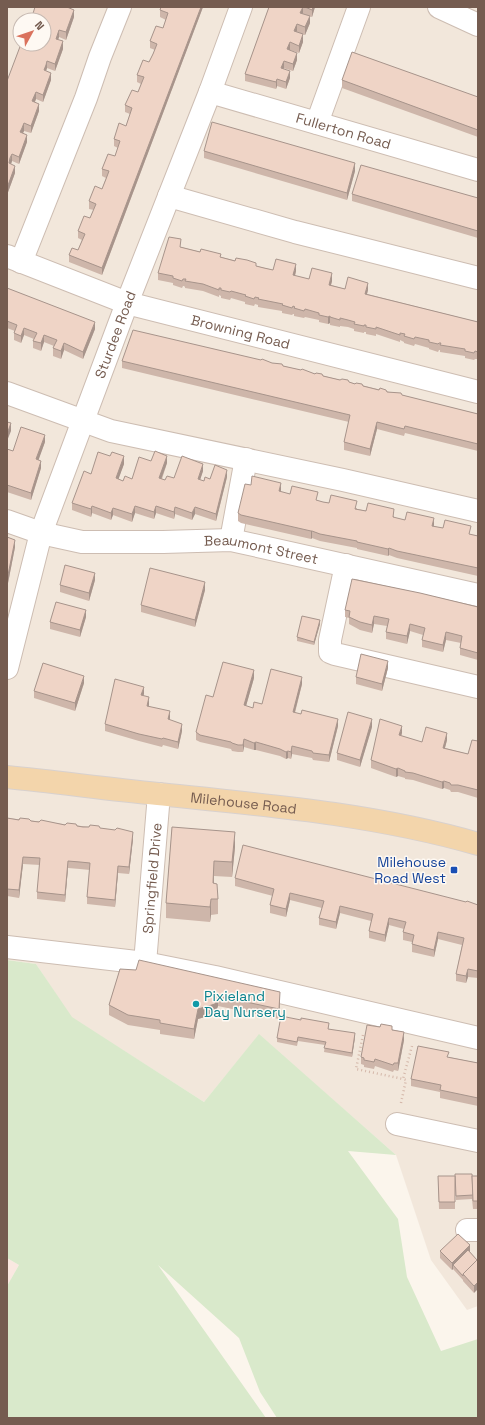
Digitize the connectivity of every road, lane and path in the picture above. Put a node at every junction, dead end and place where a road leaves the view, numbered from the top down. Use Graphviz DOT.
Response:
graph roads {
  1 [pos="120,7"];
  2 [pos="241,7"];
  3 [pos="359,7"];
  4 [pos="440,7"];
  5 [pos="478,25"];
  6 [pos="210,92"];
  7 [pos="317,123"];
  8 [pos="478,170"];
  9 [pos="169,196"];
  10 [pos="14,259"];
  11 [pos="478,278"];
  12 [pos="127,303"];
  13 [pos="478,392"];
  14 [pos="7,394"];
  15 [pos="83,421"];
  16 [pos="246,459"];
  17 [pos="478,512"];
  18 [pos="7,521"];
  19 [pos="41,533"];
  20 [pos="231,540"];
  21 [pos="346,565"];
  22 [pos="478,596"];
  23 [pos="12,626"];
  24 [pos="7,668"];
  25 [pos="478,687"];
  26 [pos="7,776"];
  27 [pos="159,794"];
  28 [pos="478,844"];
  29 [pos="7,947"];
  30 [pos="145,963"];
  31 [pos="368,1012"];
  32 [pos="418,1024"];
  33 [pos="478,1038"];
  34 [pos="403,1079"];
  35 [pos="397,1124"];
  36 [pos="478,1142"];
  1 -- 10 [label="street"];
  2 -- 6 [label="street, Sturdee Road"];
  3 -- 7 [label="street"];
  4 -- 5 [label="street"];
  6 -- 7 [label="street, Fullerton Road"];
  6 -- 9 [label="street, Sturdee Road"];
  7 -- 8 [label="street, Fullerton Road"];
  9 -- 11 [label="street"];
  9 -- 12 [label="street, Sturdee Road"];
  10 -- 12 [label="street, Browning Road"];
  12 -- 13 [label="street, Browning Road"];
  12 -- 15 [label="street, Sturdee Road"];
  14 -- 15 [label="street"];
  15 -- 16 [label="street"];
  15 -- 19 [label="street, Sturdee Road"];
  16 -- 17 [label="street"];
  16 -- 20 [label="street"];
  18 -- 19 [label="street, Beaumont Street"];
  19 -- 20 [label="street, Beaumont Street"];
  19 -- 23 [label="street, Sturdee Road"];
  20 -- 21 [label="street, Beaumont Street"];
  21 -- 22 [label="street, Beaumont Street"];
  21 -- 25 [label="street"];
  23 -- 24 [label="street, Sturdee Road"];
  26 -- 27 [label="main road, Milehouse Road"];
  27 -- 28 [label="main road, Milehouse Road"];
  27 -- 30 [label="street, Springfield Drive"];
  29 -- 30 [label="street"];
  30 -- 31 [label="street"];
  31 -- 32 [label="street"];
  31 -- 34 [label="path"];
  32 -- 33 [label="street"];
  32 -- 34 [label="path"];
  34 -- 35 [label="path"];
  35 -- 36 [label="street"];
}
